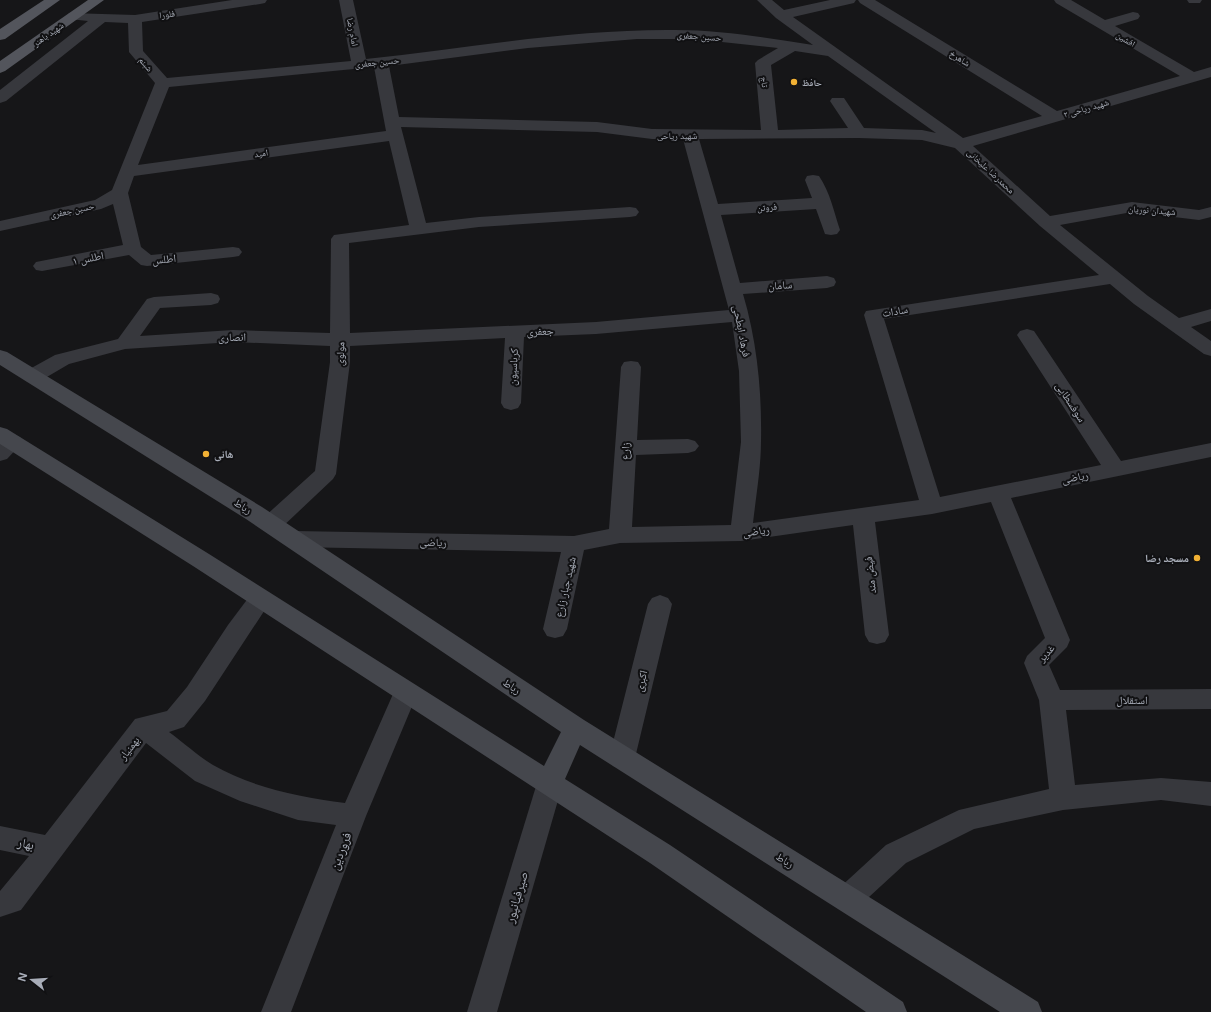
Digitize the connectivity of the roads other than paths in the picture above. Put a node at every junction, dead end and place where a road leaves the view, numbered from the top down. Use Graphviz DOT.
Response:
graph roads {
  1 [pos="53,0"];
  2 [pos="97,0"];
  3 [pos="260,0"];
  4 [pos="346,0"];
  5 [pos="764,0"];
  6 [pos="849,0"];
  7 [pos="865,0"];
  8 [pos="1061,0"];
  9 [pos="781,15"];
  10 [pos="74,16"];
  11 [pos="1133,16"];
  12 [pos="101,18"];
  13 [pos="135,19"];
  14 [pos="1103,25"];
  15 [pos="0,36"];
  16 [pos="793,46"];
  17 [pos="832,52"];
  18 [pos="381,62"];
  19 [pos="359,64"];
  20 [pos="0,68"];
  21 [pos="1211,72"];
  22 [pos="1192,77"];
  23 [pos="163,83"];
  24 [pos="0,98"];
  25 [pos="838,101"];
  26 [pos="1055,117"];
  27 [pos="393,128"];
  28 [pos="859,133"];
  29 [pos="690,135"];
  30 [pos="770,136"];
  31 [pos="961,144"];
  32 [pos="127,172"];
  33 [pos="813,180"];
  34 [pos="119,193"];
  35 [pos="824,203"];
  36 [pos="711,210"];
  37 [pos="630,212"];
  38 [pos="1211,212"];
  39 [pos="1046,222"];
  40 [pos="0,226"];
  41 [pos="419,230"];
  42 [pos="831,230"];
  43 [pos="133,249"];
  44 [pos="233,252"];
  45 [pos="42,266"];
  46 [pos="1115,278"];
  47 [pos="827,282"];
  48 [pos="732,289"];
  49 [pos="212,299"];
  50 [pos="740,315"];
  51 [pos="1211,315"];
  52 [pos="1176,325"];
  53 [pos="515,332"];
  54 [pos="1027,336"];
  55 [pos="340,340"];
  56 [pos="124,343"];
  57 [pos="1211,350"];
  58 [pos="0,356"];
  59 [pos="631,367"];
  60 [pos="33,376"];
  61 [pos="511,403"];
  62 [pos="4,444"];
  63 [pos="688,446"];
  64 [pos="626,448"];
  65 [pos="1211,450"];
  66 [pos="1115,469"];
  67 [pos="998,493"];
  68 [pos="932,506"];
  69 [pos="863,516"];
  70 [pos="271,524"];
  71 [pos="741,533"];
  72 [pos="620,535"];
  73 [pos="294,539"];
  74 [pos="574,544"];
  75 [pos="260,600"];
  76 [pos="660,604"];
  77 [pos="555,629"];
  78 [pos="877,635"];
  79 [pos="406,692"];
  80 [pos="1211,699"];
  81 [pos="1052,700"];
  82 [pos="144,727"];
  83 [pos="575,728"];
  84 [pos="622,758"];
  85 [pos="550,783"];
  86 [pos="1211,794"];
  87 [pos="1063,798"];
  88 [pos="353,816"];
  89 [pos="0,838"];
  90 [pos="51,848"];
  91 [pos="847,899"];
  92 [pos="0,904"];
  93 [pos="276,1012"];
  94 [pos="482,1012"];
  95 [pos="892,1012"];
  96 [pos="1026,1012"];
  1 -- 15 [label="main road"];
  2 -- 10 [label="main road, شهید باهنر"];
  3 -- 13 [label="street, فلورا"];
  4 -- 19 [label="street, امام رضا"];
  5 -- 9 [label="street, محمدرضا علیخانی"];
  6 -- 9 [label="street"];
  7 -- 26 [label="street, شاهرخ"];
  8 -- 14 [label="street, افشین"];
  9 -- 17 [label="street, محمدرضا علیخانی"];
  10 -- 12 [label="street, فلورا"];
  10 -- 20 [label="main road, شهید باهنر"];
  11 -- 14 [label="street"];
  12 -- 13 [label="street, فلورا"];
  12 -- 24 [label="street"];
  13 -- 23 [label="street, شبنم"];
  14 -- 22 [label="street, افشین"];
  16 -- 17 [label="street, حسین جعفری"];
  16 -- 18 [label="street, حسین جعفری"];
  16 -- 30 [label="street, تاج"];
  17 -- 31 [label="street, محمدرضا علیخانی"];
  18 -- 19 [label="street, حسین جعفری"];
  18 -- 27 [label="street"];
  19 -- 23 [label="street, حسین جعفری"];
  21 -- 22 [label="street, شهید ریاحی ۲"];
  22 -- 26 [label="street, شهید ریاحی ۲"];
  23 -- 32 [label="street"];
  25 -- 28 [label="street"];
  26 -- 31 [label="street, شهید ریاحی ۲"];
  27 -- 29 [label="street, شهید ریاحی"];
  27 -- 32 [label="street, امید"];
  27 -- 41 [label="street"];
  28 -- 30 [label="street, شهید ریاحی"];
  28 -- 31 [label="street, شهید ریاحی"];
  29 -- 30 [label="street, شهید ریاحی"];
  29 -- 36 [label="street, فرهاد ابطحی"];
  31 -- 39 [label="street, محمدرضا علیخانی"];
  32 -- 34 [label="street"];
  33 -- 35 [label="street"];
  34 -- 40 [label="street, حسین جعفری"];
  34 -- 43 [label="street"];
  35 -- 36 [label="street, فروتن"];
  35 -- 42 [label="street"];
  36 -- 48 [label="street, فرهاد ابطحی"];
  37 -- 41 [label="street, مولوی"];
  38 -- 39 [label="street, شهیدان نوریان"];
  39 -- 46 [label="street, محمدرضا علیخانی"];
  41 -- 55 [label="street, مولوی"];
  43 -- 44 [label="street, اطلس"];
  43 -- 45 [label="street, اطلس ۱"];
  46 -- 52 [label="street, محمدرضا علیخانی"];
  46 -- 68 [label="street, سادات"];
  47 -- 48 [label="street, سامان"];
  48 -- 50 [label="street, فرهاد ابطحی"];
  49 -- 56 [label="street"];
  50 -- 53 [label="street, جعفری"];
  50 -- 71 [label="street, فرهاد ابطحی"];
  51 -- 52 [label="street"];
  52 -- 57 [label="street, محمدرضا علیخانی"];
  53 -- 55 [label="street, جعفری"];
  53 -- 61 [label="street, کرباسیون"];
  54 -- 66 [label="street, سوفسطایی"];
  55 -- 56 [label="street, انصاری"];
  55 -- 70 [label="street, مولوی"];
  56 -- 60 [label="street, انصاری"];
  58 -- 60 [label="main road, رباط"];
  59 -- 64 [label="street, زارع"];
  60 -- 70 [label="main road, رباط"];
  62 -- 75 [label="main road"];
  63 -- 64 [label="street"];
  64 -- 72 [label="street, زارع"];
  65 -- 66 [label="street, ریاضی"];
  66 -- 67 [label="street, ریاضی"];
  67 -- 68 [label="street, ریاضی"];
  67 -- 81 [label="street, غدیر"];
  68 -- 69 [label="street, ریاضی"];
  69 -- 71 [label="street, ریاضی"];
  69 -- 78 [label="street, فیض مند"];
  70 -- 73 [label="main road, رباط"];
  71 -- 72 [label="street, ریاضی"];
  72 -- 74 [label="street, ریاضی"];
  73 -- 74 [label="street, ریاضی"];
  73 -- 83 [label="main road, رباط"];
  74 -- 77 [label="street, شهید جبار زارع"];
  75 -- 79 [label="main road"];
  75 -- 82 [label="street, بهمنیار"];
  76 -- 84 [label="street, اکبری"];
  79 -- 85 [label="main road"];
  79 -- 88 [label="street, فروردین"];
  80 -- 81 [label="street, استقلال"];
  81 -- 87 [label="street, غدیر"];
  82 -- 88 [label="street"];
  82 -- 90 [label="street, بهمنیار"];
  83 -- 84 [label="main road, رباط"];
  83 -- 85 [label="main road"];
  84 -- 91 [label="main road, رباط"];
  85 -- 94 [label="street, صیرفیانپور"];
  85 -- 95 [label="main road"];
  86 -- 87 [label="street"];
  87 -- 91 [label="street"];
  88 -- 93 [label="street, فروردین"];
  89 -- 90 [label="street, بهار"];
  90 -- 92 [label="street, بهمنیار"];
  91 -- 96 [label="main road, رباط"];
}
